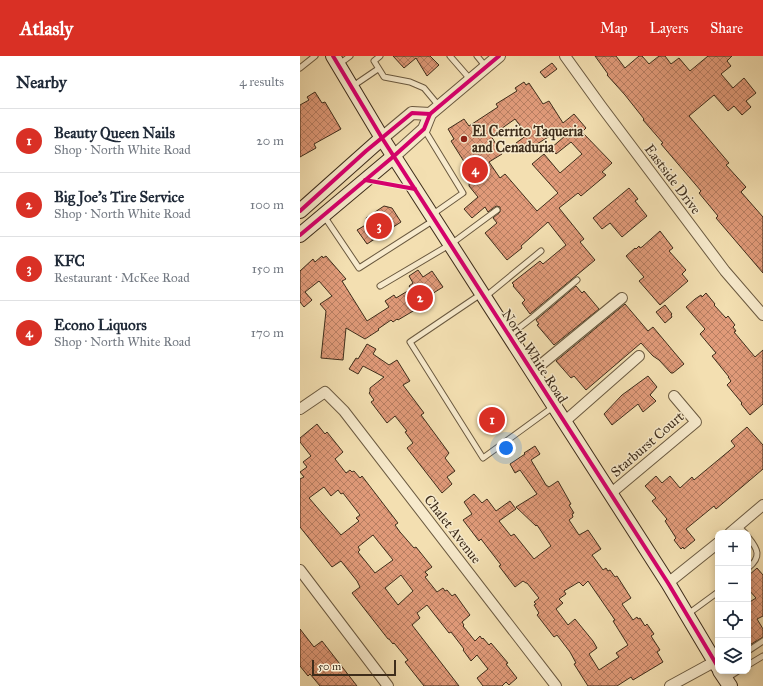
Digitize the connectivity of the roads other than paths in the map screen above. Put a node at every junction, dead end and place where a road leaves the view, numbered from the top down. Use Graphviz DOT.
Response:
graph roads {
  1 [pos="315,56"];
  2 [pos="350,56"];
  3 [pos="380,56"];
  4 [pos="450,56"];
  5 [pos="477,56"];
  6 [pos="499,56"];
  7 [pos="565,56"];
  8 [pos="335,60"];
  9 [pos="486,66"];
  10 [pos="300,68"];
  11 [pos="378,69"];
  12 [pos="470,79"];
  13 [pos="351,87"];
  14 [pos="434,110"];
  15 [pos="424,129"];
  16 [pos="382,138"];
  17 [pos="394,156"];
  18 [pos="497,210"];
  19 [pos="300,211"];
  20 [pos="324,215"];
  21 [pos="433,217"];
  22 [pos="300,235"];
  23 [pos="451,244"];
  24 [pos="541,252"];
  25 [pos="577,280"];
  26 [pos="380,286"];
  27 [pos="483,295"];
  28 [pos="622,298"];
  29 [pos="763,316"];
  30 [pos="509,335"];
  31 [pos="639,356"];
  32 [pos="532,372"];
  33 [pos="674,396"];
  34 [pos="554,406"];
  35 [pos="300,409"];
  36 [pos="564,422"];
  37 [pos="610,494"];
  38 [pos="763,505"];
  39 [pos="742,529"];
  40 [pos="751,541"];
  41 [pos="715,545"];
  42 [pos="751,566"];
  43 [pos="300,570"];
  44 [pos="668,583"];
  45 [pos="715,594"];
  46 [pos="687,615"];
  47 [pos="763,641"];
  48 [pos="751,649"];
  49 [pos="763,656"];
  50 [pos="715,661"];
  51 [pos="751,663"];
  52 [pos="718,674"];
  53 [pos="388,686"];
  54 [pos="556,686"];
  55 [pos="670,686"];
  1 -- 10 [label="lane"];
  2 -- 8 [label="lane"];
  3 -- 11 [label="lane"];
  4 -- 12 [label="lane"];
  5 -- 9 [label="lane"];
  6 -- 9 [label="street"];
  7 -- 29 [label="street, Eastside Drive"];
  8 -- 13 [label="main road, North White Road"];
  9 -- 12 [label="street"];
  11 -- 13 [label="lane"];
  11 -- 14 [label="lane"];
  12 -- 14 [label="street"];
  13 -- 16 [label="main road, North White Road"];
  14 -- 15 [label="street"];
  14 -- 16 [label="street"];
  15 -- 17 [label="street"];
  15 -- 21 [label="lane"];
  16 -- 17 [label="main road, North White Road"];
  16 -- 19 [label="main road"];
  17 -- 20 [label="main road"];
  17 -- 21 [label="main road, North White Road"];
  18 -- 23 [label="lane"];
  20 -- 21 [label="lane"];
  20 -- 22 [label="main road"];
  21 -- 23 [label="main road, North White Road"];
  23 -- 26 [label="lane"];
  23 -- 27 [label="main road, North White Road"];
  24 -- 27 [label="lane"];
  25 -- 30 [label="lane"];
  27 -- 30 [label="main road, North White Road"];
  27 -- 34 [label="lane"];
  28 -- 32 [label="street"];
  30 -- 32 [label="main road, North White Road"];
  31 -- 36 [label="street"];
  32 -- 34 [label="main road, North White Road"];
  33 -- 37 [label="street, Starburst Court"];
  34 -- 36 [label="main road, North White Road"];
  35 -- 54 [label="street, Chalet Avenue"];
  36 -- 37 [label="main road, North White Road"];
  37 -- 44 [label="main road, North White Road"];
  38 -- 39 [label="street"];
  40 -- 42 [label="lane"];
  41 -- 44 [label="street"];
  43 -- 53 [label="street"];
  44 -- 46 [label="main road, North White Road"];
  45 -- 46 [label="lane"];
  46 -- 50 [label="main road, North White Road"];
  47 -- 48 [label="lane"];
  49 -- 51 [label="lane"];
  52 -- 55 [label="street"];
}
